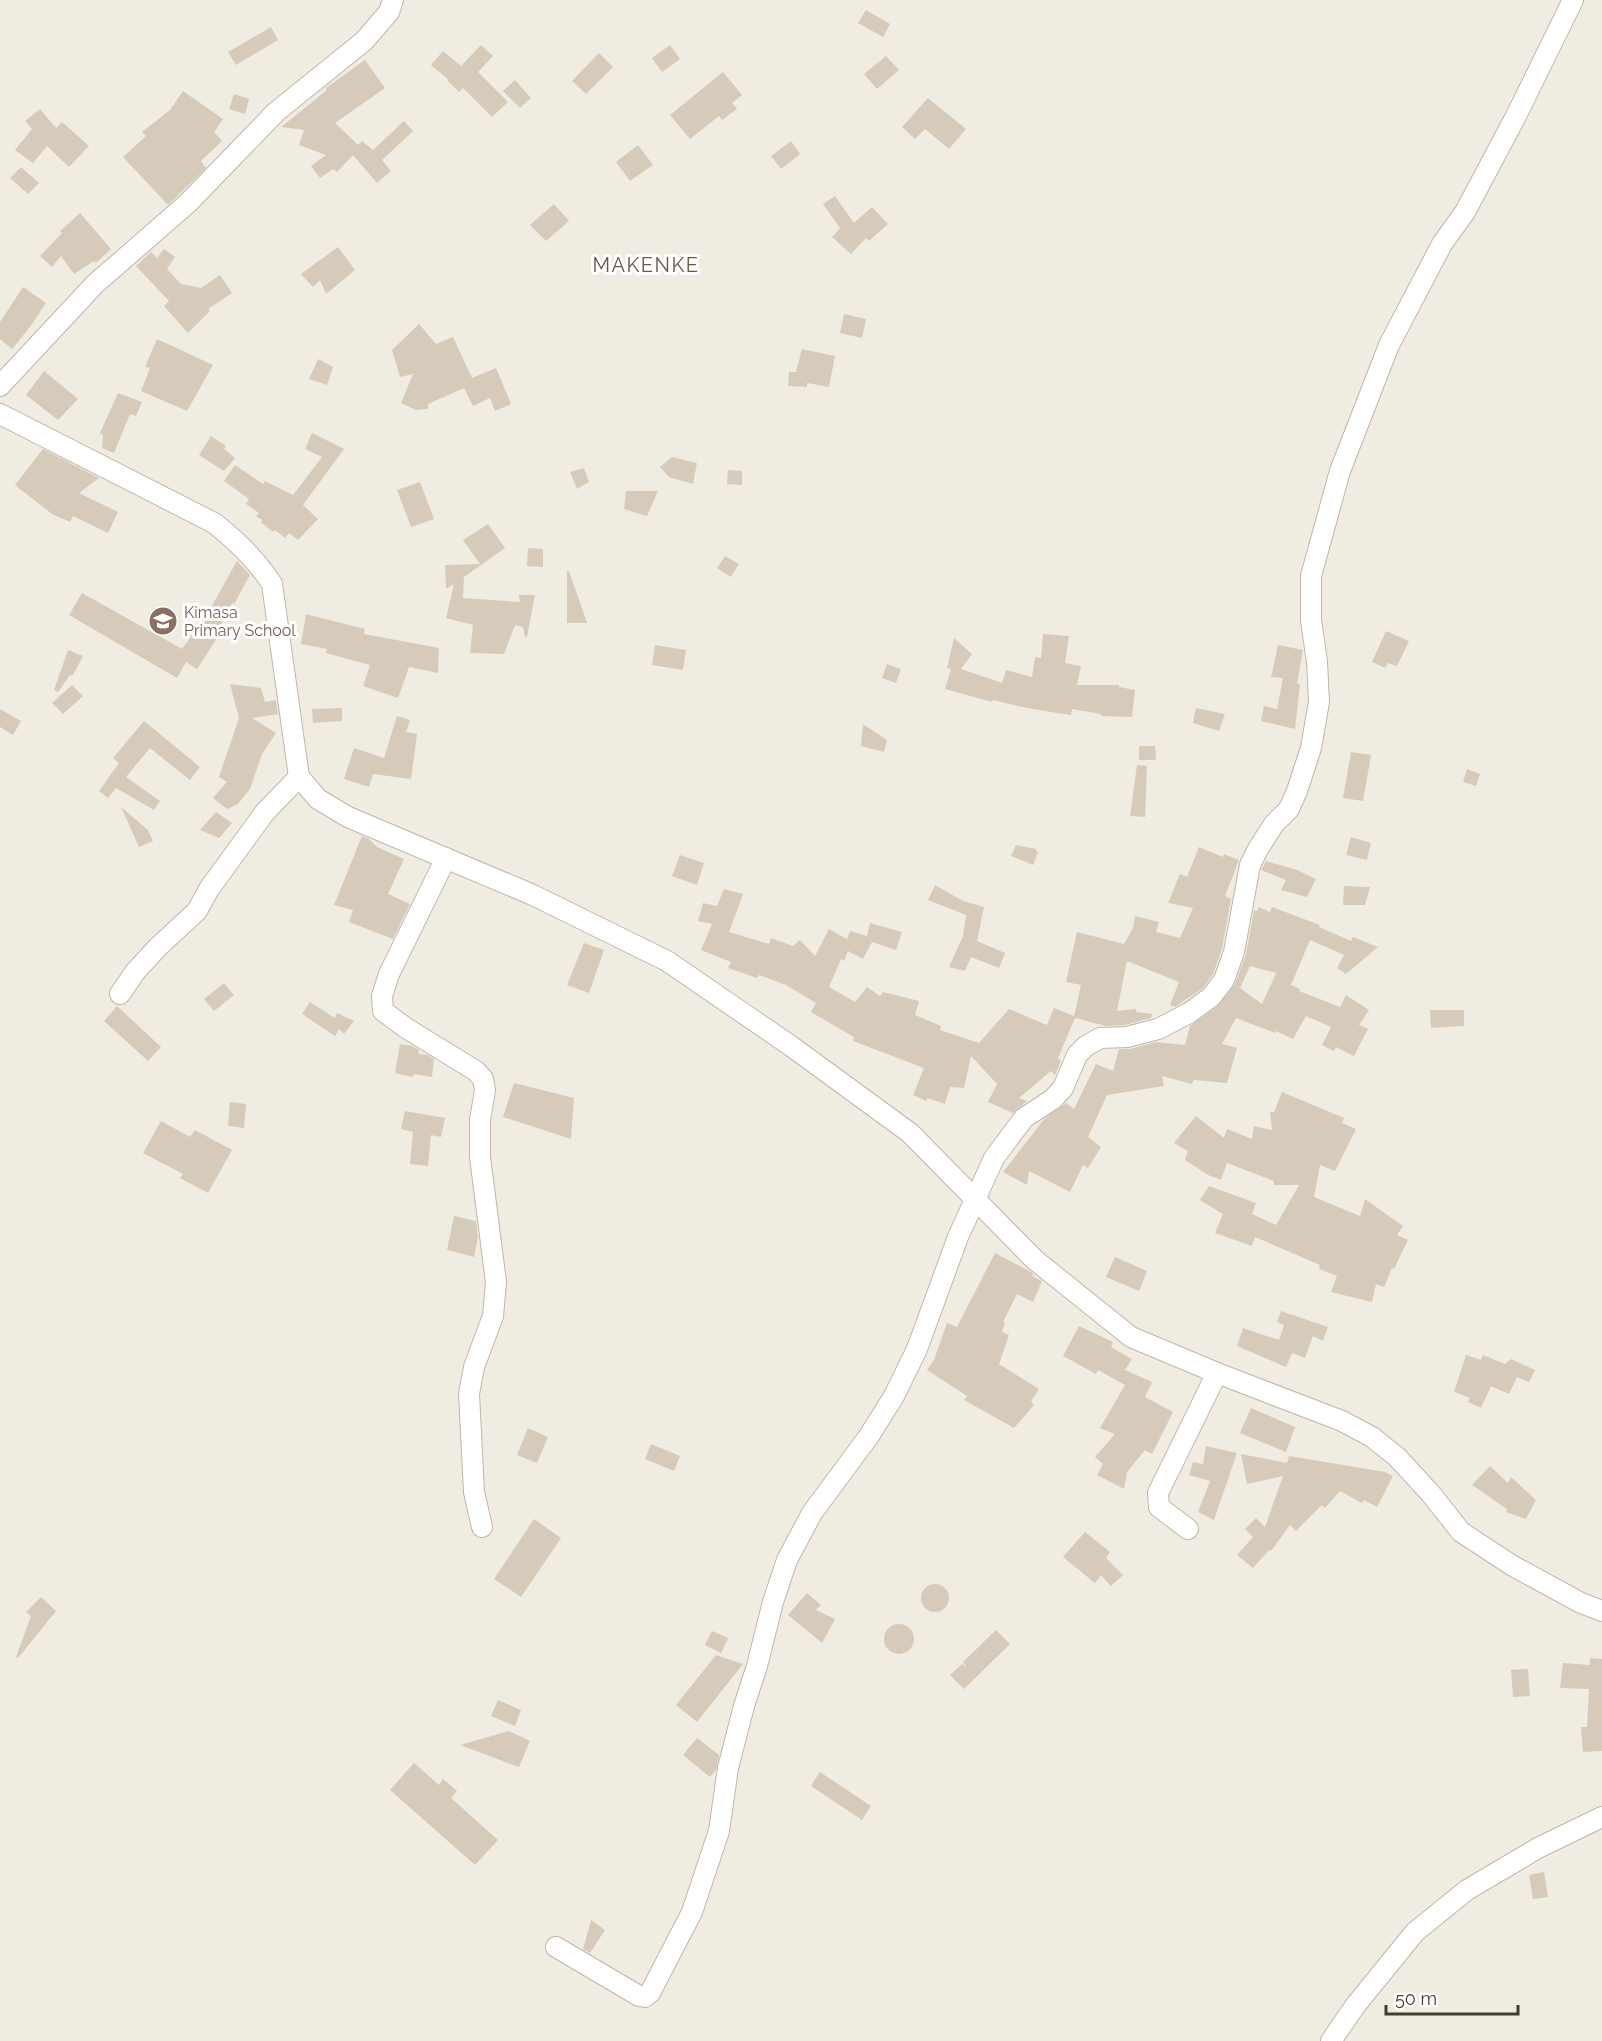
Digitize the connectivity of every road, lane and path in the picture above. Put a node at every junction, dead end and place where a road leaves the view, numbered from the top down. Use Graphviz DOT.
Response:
graph roads {
  1 [pos="393,0"];
  2 [pos="1573,0"];
  3 [pos="0,386"];
  4 [pos="0,414"];
  5 [pos="299,777"];
  6 [pos="446,858"];
  7 [pos="120,994"];
  8 [pos="976,1198"];
  9 [pos="1217,1373"];
  10 [pos="483,1527"];
  11 [pos="1188,1529"];
  12 [pos="1602,1611"];
  13 [pos="1602,1817"];
  14 [pos="556,1947"];
  15 [pos="1331,2041"];
  1 -- 3 [label="street"];
  2 -- 8 [label="street"];
  4 -- 5 [label="street"];
  5 -- 6 [label="street"];
  5 -- 7 [label="street"];
  6 -- 8 [label="street"];
  6 -- 10 [label="street"];
  8 -- 9 [label="street"];
  8 -- 14 [label="street"];
  9 -- 11 [label="street"];
  9 -- 12 [label="street"];
  13 -- 15 [label="street"];
}
